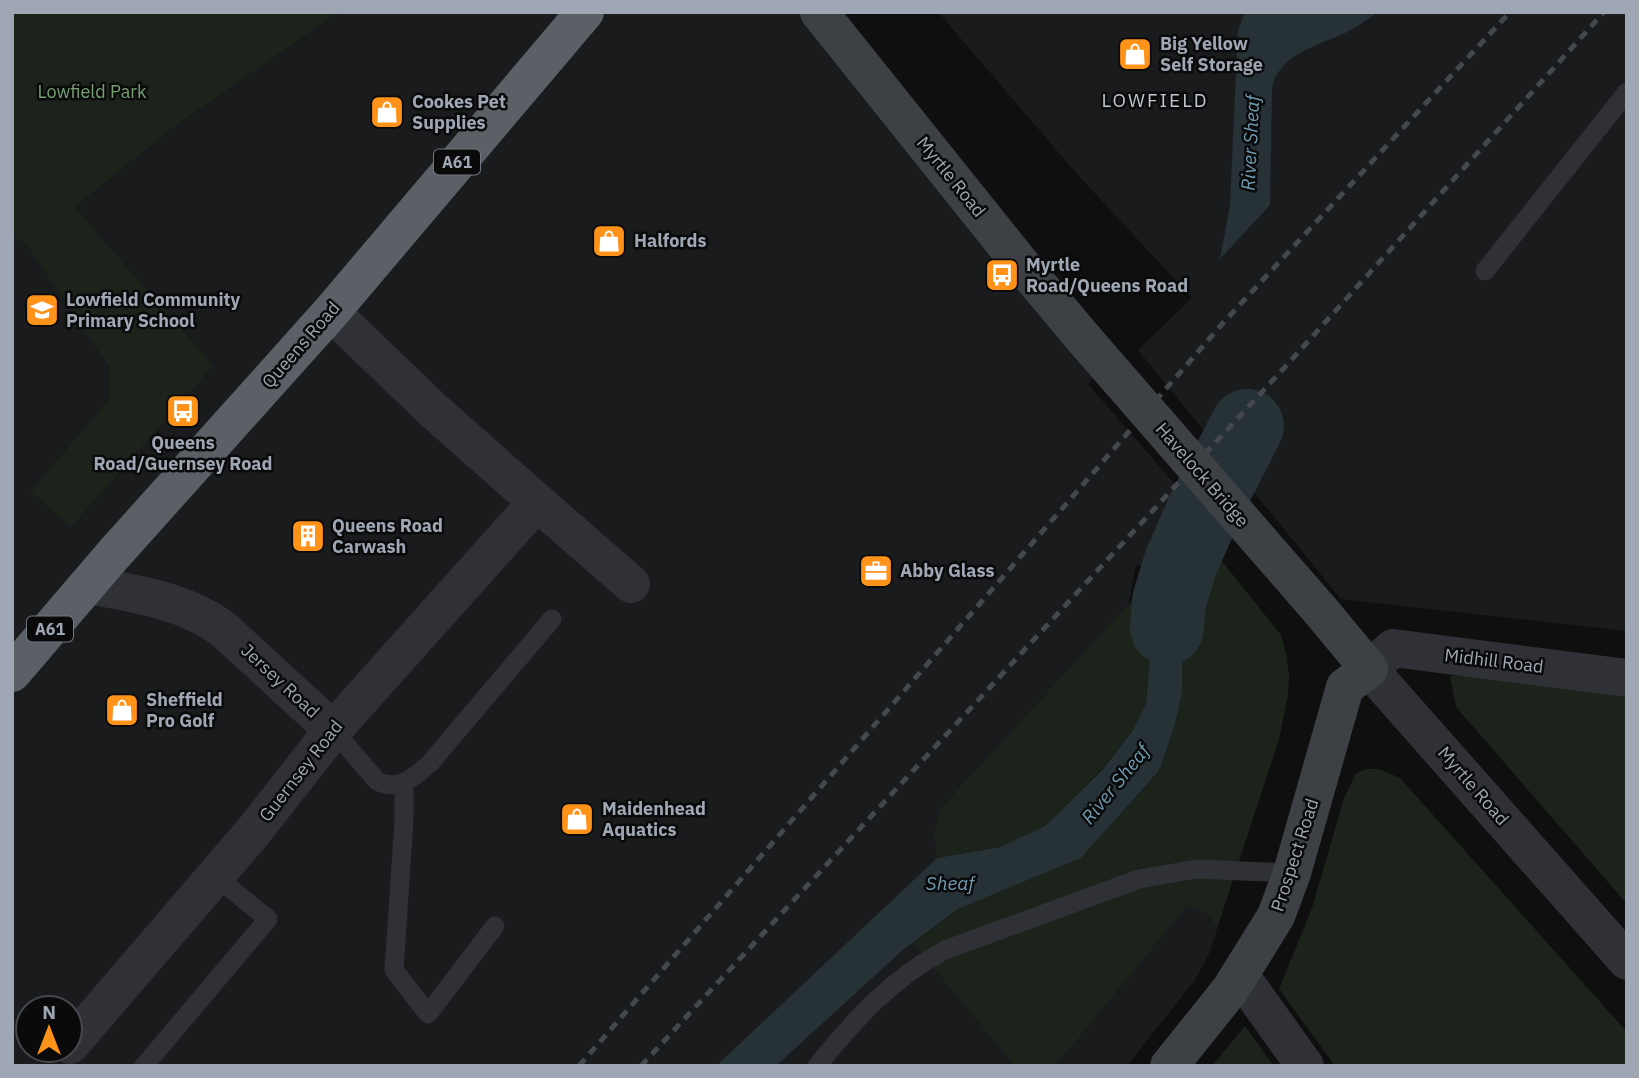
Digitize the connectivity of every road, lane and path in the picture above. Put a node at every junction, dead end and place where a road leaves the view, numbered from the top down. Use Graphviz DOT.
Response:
graph roads {
  1 [pos="585,12"];
  2 [pos="819,12"];
  3 [pos="1627,92"];
  4 [pos="1485,271"];
  5 [pos="331,312"];
  6 [pos="1084,339"];
  7 [pos="537,502"];
  8 [pos="631,584"];
  9 [pos="89,585"];
  10 [pos="1320,610"];
  11 [pos="552,619"];
  12 [pos="1369,669"];
  13 [pos="12,673"];
  14 [pos="1627,678"];
  15 [pos="333,730"];
  16 [pos="404,783"];
  17 [pos="1292,873"];
  18 [pos="215,876"];
  19 [pos="495,926"];
  20 [pos="1627,961"];
  21 [pos="1240,975"];
  22 [pos="84,1029"];
  23 [pos="144,1066"];
  24 [pos="817,1066"];
  25 [pos="1169,1066"];
  26 [pos="1305,1066"];
  1 -- 5 [label="highway, Queens Road / A61"];
  2 -- 6 [label="main road, Myrtle Road"];
  3 -- 4 [label="lane"];
  5 -- 7 [label="street"];
  5 -- 9 [label="highway, Queens Road / A61"];
  6 -- 10 [label="main road, Havelock Bridge, bridge"];
  7 -- 8 [label="street"];
  7 -- 15 [label="street, Guernsey Road"];
  9 -- 13 [label="highway, Queens Road / A61"];
  9 -- 15 [label="street, Jersey Road"];
  10 -- 12 [label="main road, Myrtle Road"];
  11 -- 16 [label="lane"];
  12 -- 14 [label="street, Midhill Road"];
  12 -- 17 [label="main road, Prospect Road"];
  12 -- 20 [label="street, Myrtle Road"];
  15 -- 16 [label="lane, Jersey Road"];
  15 -- 18 [label="street, Guernsey Road"];
  16 -- 19 [label="lane"];
  17 -- 21 [label="main road, Prospect Road"];
  17 -- 24 [label="lane"];
  18 -- 22 [label="street, Guernsey Road"];
  18 -- 23 [label="lane"];
  21 -- 25 [label="main road, Prospect Road"];
  21 -- 26 [label="street"];
}
